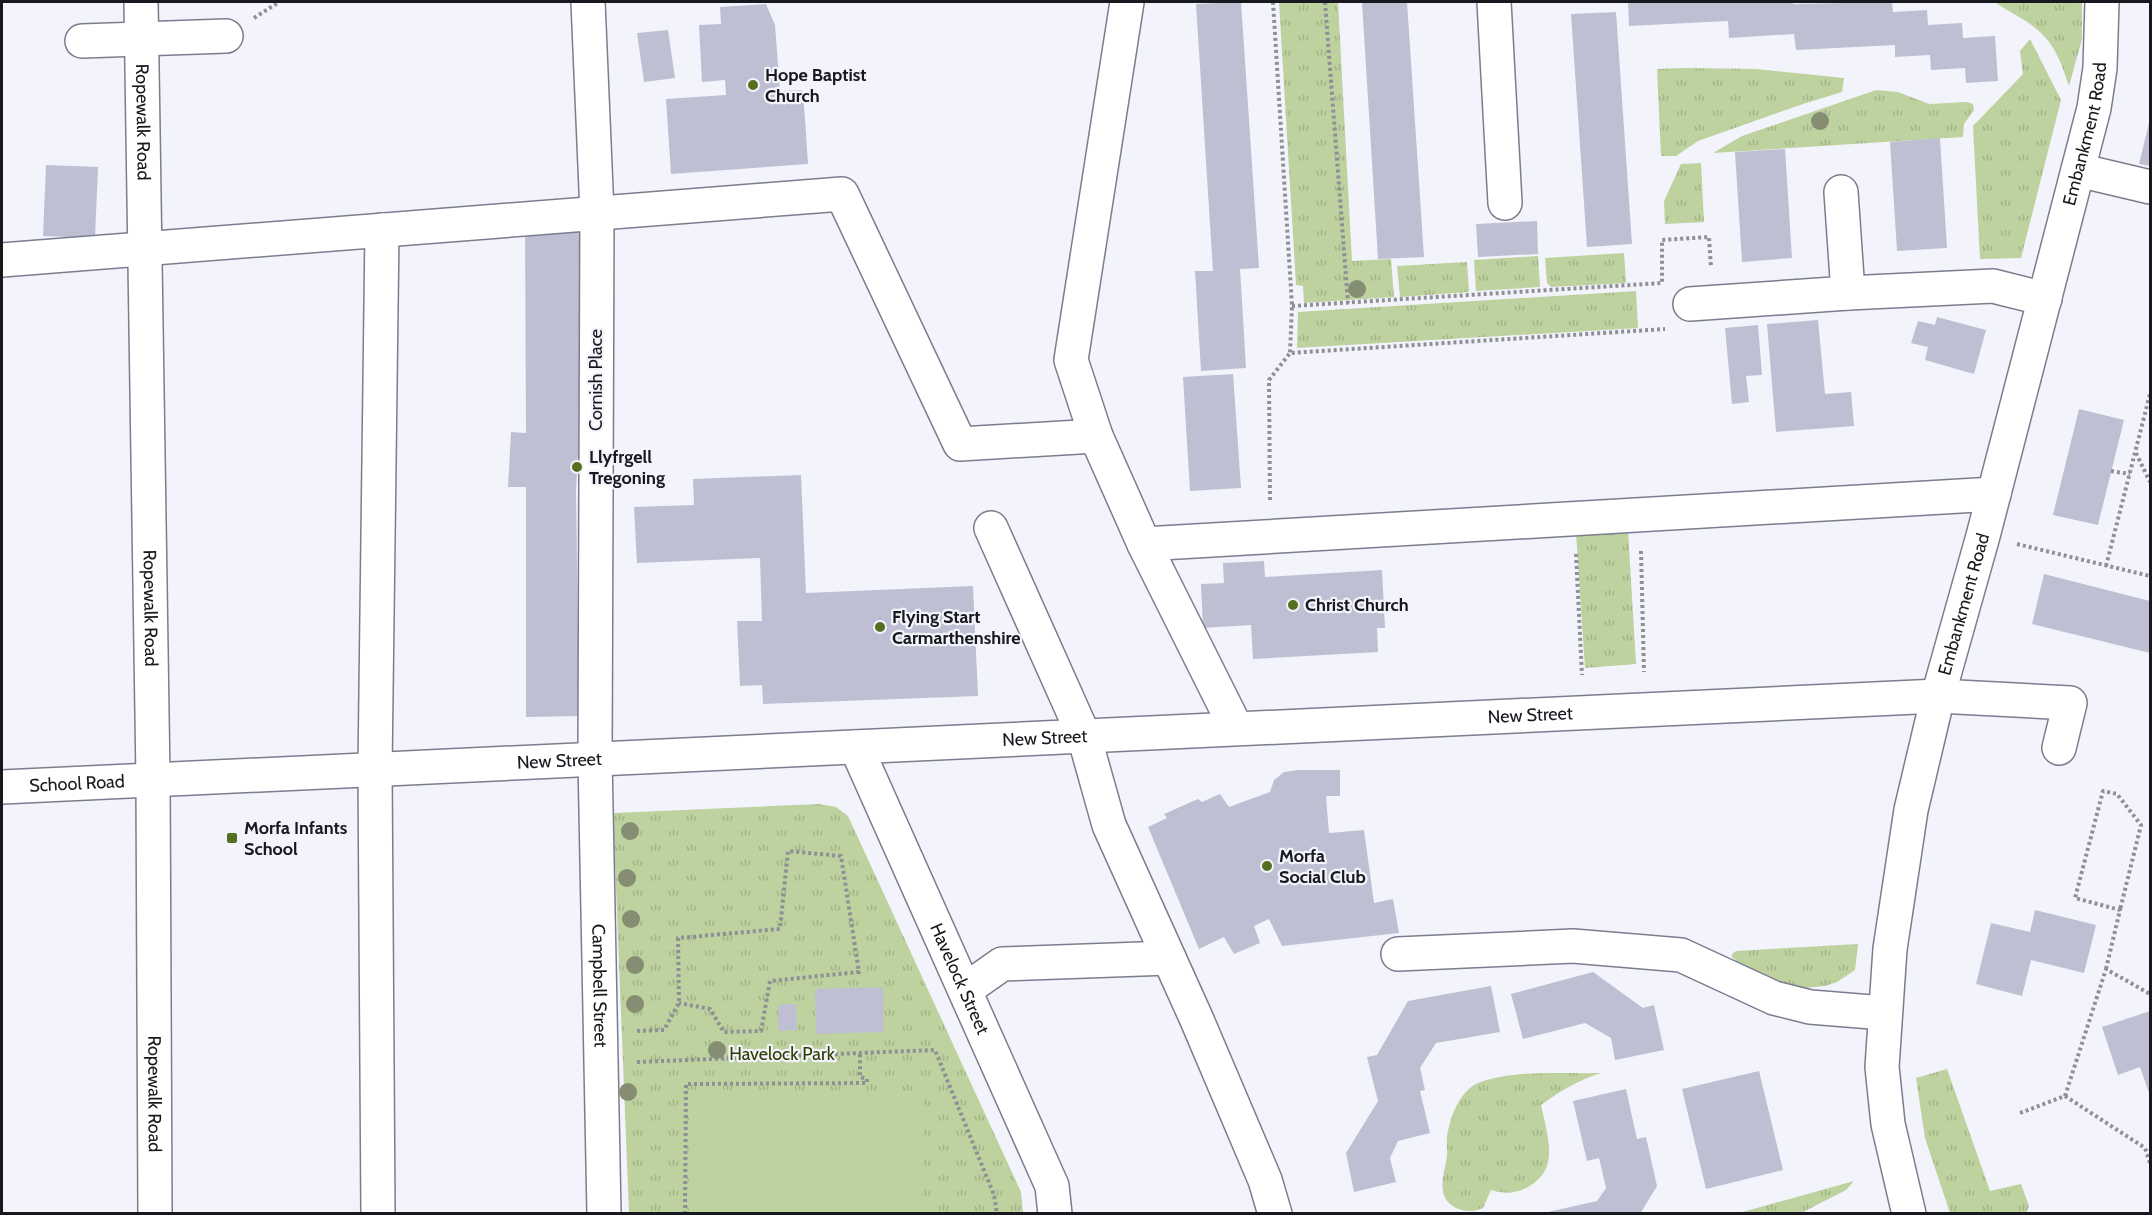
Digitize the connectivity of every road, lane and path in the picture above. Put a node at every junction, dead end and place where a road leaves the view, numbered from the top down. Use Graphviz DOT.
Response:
graph roads {
  1 [pos="141,2"];
  2 [pos="588,2"];
  3 [pos="1127,2"];
  4 [pos="1273,2"];
  5 [pos="1325,2"];
  6 [pos="1494,2"];
  7 [pos="2102,2"];
  8 [pos="226,36"];
  9 [pos="142,40"];
  10 [pos="82,41"];
  11 [pos="2078,170"];
  12 [pos="2151,187"];
  13 [pos="1841,192"];
  14 [pos="1505,203"];
  15 [pos="597,213"];
  16 [pos="382,230"];
  17 [pos="145,248"];
  18 [pos="2,260"];
  19 [pos="1713,276"];
  20 [pos="1848,293"];
  21 [pos="2045,299"];
  22 [pos="1348,303"];
  23 [pos="1292,306"];
  24 [pos="1682,316"];
  25 [pos="1290,352"];
  26 [pos="2151,394"];
  27 [pos="1096,436"];
  28 [pos="2136,452"];
  29 [pos="2111,471"];
  30 [pos="2130,474"];
  31 [pos="2151,482"];
  32 [pos="1994,494"];
  33 [pos="1640,515"];
  34 [pos="1574,519"];
  35 [pos="991,528"];
  36 [pos="1983,536"];
  37 [pos="1270,537"];
  38 [pos="1144,544"];
  39 [pos="2106,566"];
  40 [pos="2151,576"];
  41 [pos="1938,696"];
  42 [pos="1645,709"];
  43 [pos="1584,712"];
  44 [pos="1236,728"];
  45 [pos="1084,736"];
  46 [pos="856,747"];
  47 [pos="2059,748"];
  48 [pos="595,759"];
  49 [pos="375,769"];
  50 [pos="153,779"];
  51 [pos="2,787"];
  52 [pos="2120,909"];
  53 [pos="1398,954"];
  54 [pos="1169,958"];
  55 [pos="2106,969"];
  56 [pos="965,990"];
  57 [pos="2151,994"];
  58 [pos="679,1003"];
  59 [pos="1884,1013"];
  60 [pos="600,1049"];
  61 [pos="860,1054"];
  62 [pos="2065,1096"];
  63 [pos="2020,1113"];
  64 [pos="2151,1163"];
  65 [pos="1905,1212"];
  66 [pos="155,1214"];
  67 [pos="378,1214"];
  68 [pos="604,1214"];
  69 [pos="685,1214"];
  70 [pos="997,1214"];
  71 [pos="1055,1214"];
  72 [pos="1275,1214"];
  1 -- 9 [label="street, Ropewalk Road"];
  2 -- 15 [label="street, Cornish Place"];
  3 -- 27 [label="street"];
  4 -- 23 [label="path"];
  5 -- 22 [label="path"];
  6 -- 14 [label="street"];
  7 -- 11 [label="street, Embankment Road"];
  8 -- 9 [label="street"];
  9 -- 10 [label="street"];
  9 -- 17 [label="street, Ropewalk Road"];
  11 -- 12 [label="street"];
  11 -- 21 [label="street, Embankment Road"];
  13 -- 20 [label="street"];
  15 -- 16 [label="street"];
  15 -- 27 [label="street"];
  15 -- 48 [label="street, Cornish Place"];
  16 -- 17 [label="street"];
  16 -- 49 [label="street"];
  17 -- 18 [label="street"];
  17 -- 50 [label="street, Ropewalk Road"];
  19 -- 22 [label="path"];
  20 -- 21 [label="street"];
  20 -- 24 [label="street"];
  21 -- 32 [label="street, Embankment Road"];
  22 -- 23 [label="path"];
  23 -- 25 [label="path"];
  24 -- 25 [label="path"];
  25 -- 37 [label="path"];
  26 -- 28 [label="path"];
  27 -- 38 [label="street"];
  28 -- 30 [label="path"];
  28 -- 31 [label="path"];
  29 -- 30 [label="path"];
  30 -- 39 [label="path"];
  32 -- 33 [label="street"];
  32 -- 36 [label="street, Embankment Road"];
  33 -- 34 [label="street"];
  33 -- 42 [label="path"];
  34 -- 37 [label="street"];
  34 -- 43 [label="path"];
  35 -- 45 [label="street"];
  36 -- 39 [label="path"];
  36 -- 41 [label="street, Embankment Road"];
  37 -- 38 [label="street"];
  38 -- 44 [label="street"];
  39 -- 40 [label="path"];
  41 -- 42 [label="street, New Street"];
  41 -- 47 [label="street, New Street"];
  41 -- 59 [label="street, Embankment Road"];
  42 -- 43 [label="street, New Street"];
  43 -- 44 [label="street, New Street"];
  44 -- 45 [label="street, New Street"];
  45 -- 46 [label="street, New Street"];
  45 -- 54 [label="street"];
  46 -- 48 [label="street, New Street"];
  46 -- 56 [label="street, Havelock Street"];
  48 -- 49 [label="street, New Street"];
  48 -- 60 [label="street, Campbell Street"];
  49 -- 50 [label="street, New Street"];
  49 -- 67 [label="street"];
  50 -- 51 [label="street, School Road"];
  50 -- 66 [label="street, Ropewalk Road"];
  52 -- 52 [label="path"];
  52 -- 55 [label="path"];
  53 -- 59 [label="street"];
  54 -- 56 [label="street"];
  54 -- 72 [label="street"];
  55 -- 57 [label="path"];
  55 -- 62 [label="path"];
  56 -- 71 [label="street, Havelock Street"];
  58 -- 58 [label="path"];
  58 -- 60 [label="path"];
  59 -- 65 [label="street, Embankment Road"];
  60 -- 61 [label="path"];
  60 -- 68 [label="street, Campbell Street"];
  61 -- 69 [label="path"];
  61 -- 70 [label="path"];
  62 -- 63 [label="path"];
  62 -- 64 [label="path"];
}
